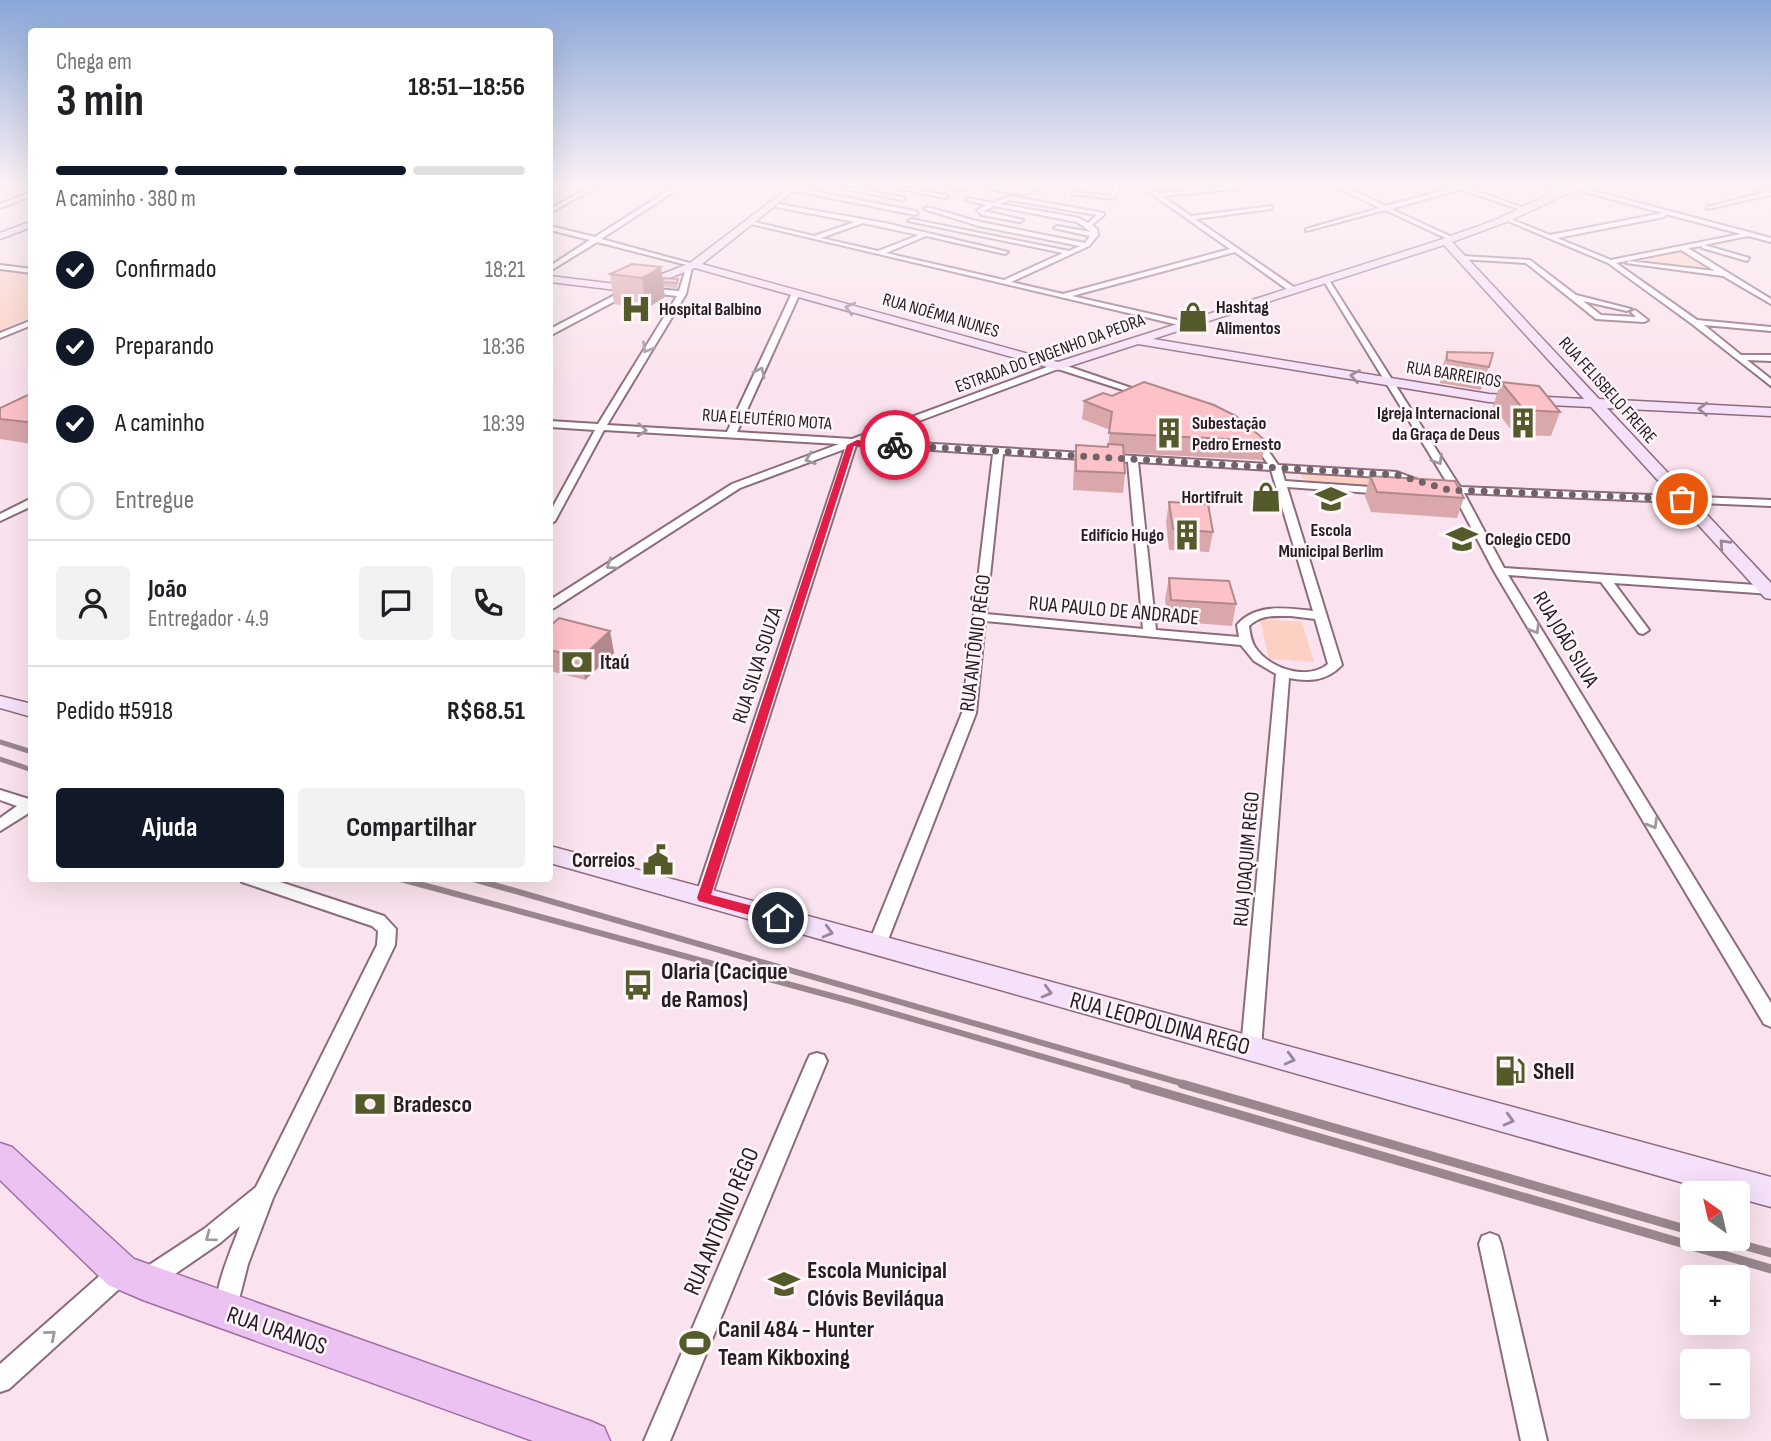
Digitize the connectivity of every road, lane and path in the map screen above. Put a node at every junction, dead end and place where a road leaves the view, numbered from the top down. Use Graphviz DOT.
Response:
graph roads {
  1 [pos="580,250"];
  2 [pos="629,250"];
  3 [pos="715,250"];
  4 [pos="867,250"];
  5 [pos="886,250"];
  6 [pos="1001,250"];
  7 [pos="1057,250"];
  8 [pos="1076,250"];
  9 [pos="1235,250"];
  10 [pos="1418,250"];
  11 [pos="1456,250"];
  12 [pos="1583,250"];
  13 [pos="1677,250"];
  14 [pos="1686,250"];
  15 [pos="1715,250"];
  16 [pos="1005,251"];
  17 [pos="879,253"];
  18 [pos="1071,253"];
  19 [pos="710,254"];
  20 [pos="1462,258"];
  21 [pos="1747,259"];
  22 [pos="1612,262"];
  23 [pos="0,267"];
  24 [pos="553,267"];
  25 [pos="690,269"];
  26 [pos="28,270"];
  27 [pos="712,270"];
  28 [pos="1725,274"];
  29 [pos="553,279"];
  30 [pos="1325,281"];
  31 [pos="1005,282"];
  32 [pos="633,289"];
  33 [pos="1294,290"];
  34 [pos="796,293"];
  35 [pos="682,294"];
  36 [pos="1572,295"];
  37 [pos="1064,296"];
  38 [pos="1771,302"];
  39 [pos="1695,322"];
  40 [pos="28,324"];
  41 [pos="1183,324"];
  42 [pos="1771,329"];
  43 [pos="553,330"];
  44 [pos="0,336"];
  45 [pos="1134,340"];
  46 [pos="1738,357"];
  47 [pos="1771,358"];
  48 [pos="1058,366"];
  49 [pos="1389,381"];
  50 [pos="1771,383"];
  51 [pos="1159,399"];
  52 [pos="1596,405"];
  53 [pos="1771,412"];
  54 [pos="553,424"];
  55 [pos="601,428"];
  56 [pos="1245,433"];
  57 [pos="731,434"];
  58 [pos="854,444"];
  59 [pos="998,451"];
  60 [pos="1133,460"];
  61 [pos="1276,468"];
  62 [pos="1282,484"];
  63 [pos="1395,492"];
  64 [pos="1458,492"];
  65 [pos="1682,499"];
  66 [pos="28,503"];
  67 [pos="1771,503"];
  68 [pos="553,516"];
  69 [pos="0,518"];
  70 [pos="1500,571"];
  71 [pos="1605,579"];
  72 [pos="1770,592"];
  73 [pos="553,603"];
  74 [pos="1322,616"];
  75 [pos="978,617"];
  76 [pos="1643,630"];
  77 [pos="1150,632"];
  78 [pos="1246,642"];
  79 [pos="1283,673"];
  80 [pos="0,702"];
  81 [pos="28,710"];
  82 [pos="0,795"];
  83 [pos="28,804"];
  84 [pos="28,807"];
  85 [pos="0,827"];
  86 [pos="553,856"];
  87 [pos="260,882"];
  88 [pos="703,898"];
  89 [pos="877,945"];
  90 [pos="1771,1019"];
  91 [pos="1251,1048"];
  92 [pos="817,1061"];
  93 [pos="0,1158"];
  94 [pos="1771,1192"];
  95 [pos="263,1195"];
  96 [pos="1490,1244"];
  97 [pos="132,1277"];
  98 [pos="225,1312"];
  99 [pos="0,1380"];
  100 [pos="590,1441"];
  101 [pos="657,1441"];
  102 [pos="1534,1441"];
  1 -- 24 [label="street"];
  2 -- 25 [label="street"];
  3 -- 19 [label="street"];
  4 -- 17 [label="street"];
  5 -- 17 [label="street"];
  6 -- 16 [label="street"];
  7 -- 18 [label="street"];
  8 -- 18 [label="street"];
  9 -- 33 [label="street"];
  9 -- 37 [label="street"];
  10 -- 30 [label="street, ESTRADA DO ENGENHO DA PEDRA"];
  11 -- 20 [label="street, RUA FELISBELO FREIRE"];
  12 -- 22 [label="street"];
  13 -- 22 [label="street"];
  14 -- 28 [label="street"];
  15 -- 21 [label="street"];
  17 -- 31 [label="street"];
  18 -- 31 [label="street"];
  19 -- 25 [label="street"];
  19 -- 27 [label="street"];
  20 -- 36 [label="street"];
  20 -- 52 [label="street, RUA FELISBELO FREIRE"];
  22 -- 28 [label="street"];
  22 -- 39 [label="street"];
  23 -- 26 [label="street"];
  25 -- 27 [label="street"];
  25 -- 32 [label="street"];
  25 -- 35 [label="street"];
  27 -- 34 [label="street, RUA NOÊMIA NUNES"];
  28 -- 38 [label="street"];
  29 -- 32 [label="street"];
  30 -- 33 [label="street, ESTRADA DO ENGENHO DA PEDRA"];
  30 -- 49 [label="street, RUA JOÃO SILVA"];
  31 -- 37 [label="street"];
  32 -- 35 [label="street"];
  32 -- 43 [label="street"];
  33 -- 41 [label="street, ESTRADA DO ENGENHO DA PEDRA"];
  48 -- 34 [label="street, RUA NOÊMIA NUNES, one-way"];
  57 -- 34 [label="street, one-way"];
  35 -- 55 [label="street, one-way"];
  36 -- 36 [label="street"];
  37 -- 41 [label="street"];
  39 -- 42 [label="street"];
  39 -- 46 [label="street"];
  40 -- 44 [label="street"];
  41 -- 45 [label="street, ESTRADA DO ENGENHO DA PEDRA"];
  45 -- 48 [label="street, ESTRADA DO ENGENHO DA PEDRA"];
  49 -- 45 [label="street, RUA BARREIROS, one-way"];
  46 -- 47 [label="street"];
  46 -- 50 [label="street"];
  48 -- 51 [label="street, RUA NOÊMIA NUNES"];
  48 -- 58 [label="street, ESTRADA DO ENGENHO DA PEDRA"];
  49 -- 52 [label="street, RUA BARREIROS"];
  49 -- 64 [label="street, RUA JOÃO SILVA, one-way"];
  53 -- 52 [label="street, RUA BARREIROS, one-way"];
  52 -- 65 [label="street, RUA FELISBELO FREIRE"];
  54 -- 55 [label="street, RUA ELEUTÉRIO MOTA"];
  55 -- 57 [label="street, RUA ELEUTÉRIO MOTA, one-way"];
  55 -- 68 [label="street"];
  56 -- 61 [label="street"];
  57 -- 58 [label="street, RUA ELEUTÉRIO MOTA"];
  58 -- 59 [label="street, RUA ELEUTÉRIO MOTA"];
  58 -- 73 [label="street, ESTRADA DO ENGENHO DA PEDRA, one-way"];
  58 -- 88 [label="street, RUA SILVA SOUZA"];
  59 -- 60 [label="street, RUA ELEUTÉRIO MOTA"];
  59 -- 75 [label="street, RUA ANTÔNIO RÊGO"];
  60 -- 61 [label="street, RUA ELEUTÉRIO MOTA"];
  60 -- 77 [label="street"];
  61 -- 62 [label="street"];
  61 -- 64 [label="street, RUA ELEUTÉRIO MOTA"];
  62 -- 63 [label="street"];
  62 -- 74 [label="street"];
  64 -- 65 [label="street, RUA ELEUTÉRIO MOTA"];
  64 -- 70 [label="street, RUA JOÃO SILVA"];
  65 -- 67 [label="street, RUA ELEUTÉRIO MOTA"];
  72 -- 65 [label="street, RUA FELISBELO FREIRE, one-way"];
  66 -- 69 [label="street"];
  70 -- 71 [label="street"];
  70 -- 90 [label="street, RUA JOÃO SILVA, one-way"];
  71 -- 72 [label="street"];
  71 -- 76 [label="street"];
  74 -- 78 [label="street"];
  74 -- 79 [label="street"];
  75 -- 77 [label="street, RUA PAULO DE ANDRADE"];
  75 -- 89 [label="street, RUA ANTÔNIO RÊGO"];
  77 -- 78 [label="street, RUA PAULO DE ANDRADE"];
  78 -- 79 [label="street"];
  79 -- 91 [label="street, RUA JOAQUIM REGO"];
  80 -- 81 [label="street"];
  82 -- 83 [label="street"];
  84 -- 85 [label="street"];
  86 -- 88 [label="street, RUA LEOPOLDINA REGO"];
  87 -- 95 [label="street"];
  88 -- 89 [label="street, RUA LEOPOLDINA REGO, one-way"];
  89 -- 91 [label="street, RUA LEOPOLDINA REGO, one-way"];
  91 -- 94 [label="street, RUA LEOPOLDINA REGO, one-way"];
  92 -- 101 [label="street, RUA ANTÔNIO RÊGO"];
  93 -- 97 [label="main road, RUA URANOS"];
  95 -- 97 [label="street, one-way"];
  95 -- 98 [label="street"];
  96 -- 102 [label="street"];
  97 -- 98 [label="main road, RUA URANOS"];
  99 -- 97 [label="street, one-way"];
  98 -- 100 [label="main road, RUA URANOS"];
}
